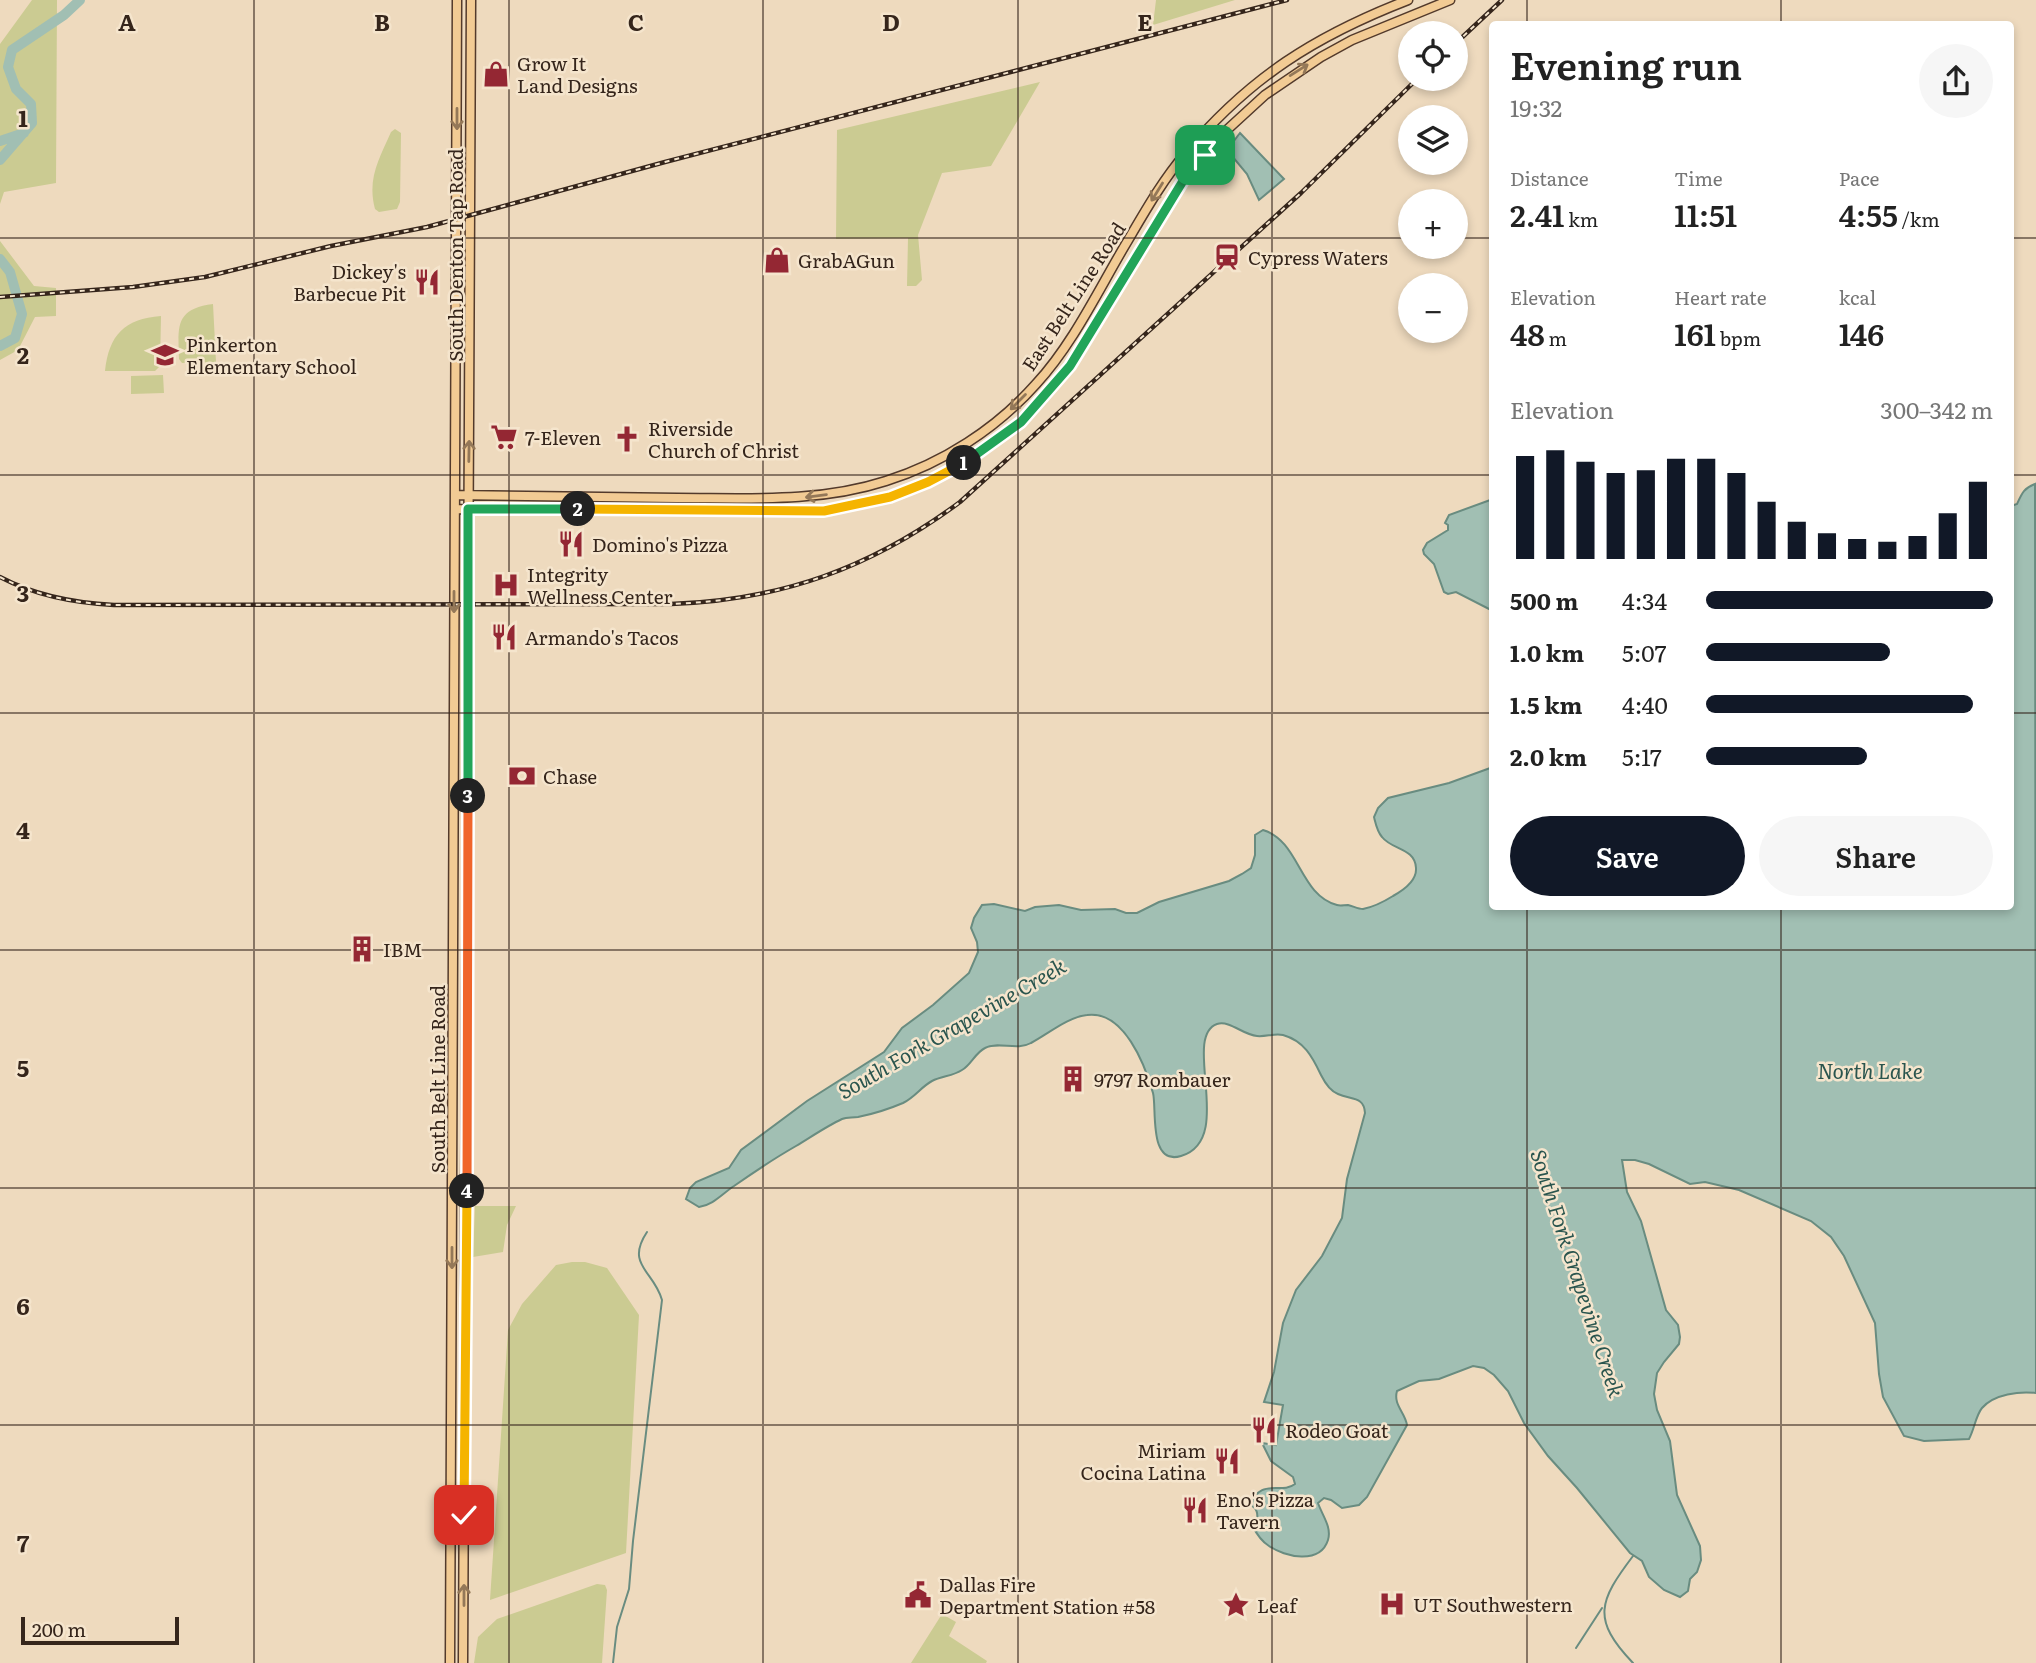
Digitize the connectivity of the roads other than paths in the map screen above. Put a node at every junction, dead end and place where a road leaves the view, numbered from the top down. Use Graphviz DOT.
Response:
graph roads {
  1 [pos="457,0"];
  2 [pos="471,0"];
  3 [pos="1408,0"];
  4 [pos="1448,0"];
  5 [pos="457,50"];
  6 [pos="471,51"];
  7 [pos="1266,75"];
  8 [pos="1265,95"];
  9 [pos="1199,139"];
  10 [pos="471,147"];
  11 [pos="1211,147"];
  12 [pos="457,148"];
  13 [pos="456,281"];
  14 [pos="471,282"];
  15 [pos="456,379"];
  16 [pos="470,379"];
  17 [pos="1038,383"];
  18 [pos="1048,393"];
  19 [pos="924,466"];
  20 [pos="930,481"];
  21 [pos="455,495"];
  22 [pos="468,495"];
  23 [pos="455,509"];
  24 [pos="468,509"];
  25 [pos="454,625"];
  26 [pos="468,628"];
  27 [pos="453,1012"];
  28 [pos="466,1012"];
  29 [pos="451,1458"];
  30 [pos="464,1459"];
  31 [pos="450,1663"];
  32 [pos="463,1663"];
  1 -- 5 [label="main road, South Denton Tap Road"];
  2 -- 6 [label="main road, South Denton Tap Road"];
  3 -- 7 [label="main road, East Belt Line Road"];
  8 -- 4 [label="main road, East Belt Line Road, one-way"];
  5 -- 6 [label="main road"];
  5 -- 12 [label="main road, South Denton Tap Road, one-way"];
  6 -- 10 [label="main road, South Denton Tap Road"];
  7 -- 8 [label="main road"];
  7 -- 9 [label="main road, East Belt Line Road"];
  8 -- 11 [label="main road, East Belt Line Road"];
  9 -- 11 [label="main road"];
  9 -- 17 [label="main road, East Belt Line Road, one-way"];
  10 -- 12 [label="main road"];
  10 -- 14 [label="main road, South Denton Tap Road"];
  11 -- 18 [label="main road, East Belt Line Road"];
  12 -- 13 [label="main road, South Denton Tap Road"];
  13 -- 14 [label="main road"];
  13 -- 15 [label="main road, South Denton Tap Road"];
  14 -- 16 [label="main road, South Denton Tap Road"];
  15 -- 16 [label="main road"];
  15 -- 21 [label="main road, South Denton Tap Road"];
  22 -- 16 [label="main road, South Denton Tap Road, one-way"];
  17 -- 18 [label="main road"];
  17 -- 19 [label="main road, East Belt Line Road, one-way"];
  18 -- 20 [label="main road, East Belt Line Road"];
  19 -- 20 [label="main road"];
  19 -- 22 [label="main road, East Belt Line Road, one-way"];
  20 -- 24 [label="main road, East Belt Line Road"];
  21 -- 22 [label="main road, East Belt Line Road"];
  21 -- 23 [label="main road, South Belt Line Road"];
  22 -- 24 [label="main road, South Denton Tap Road"];
  23 -- 24 [label="main road, East Belt Line Road"];
  23 -- 25 [label="main road, South Belt Line Road, one-way"];
  24 -- 26 [label="main road, South Belt Line Road"];
  25 -- 26 [label="main road"];
  25 -- 27 [label="main road, South Belt Line Road"];
  26 -- 28 [label="main road, South Belt Line Road"];
  27 -- 28 [label="main road"];
  27 -- 29 [label="main road, South Belt Line Road, one-way"];
  28 -- 30 [label="main road, South Belt Line Road"];
  29 -- 30 [label="main road"];
  29 -- 31 [label="main road, South Belt Line Road"];
  32 -- 30 [label="main road, South Belt Line Road, one-way"];
}
